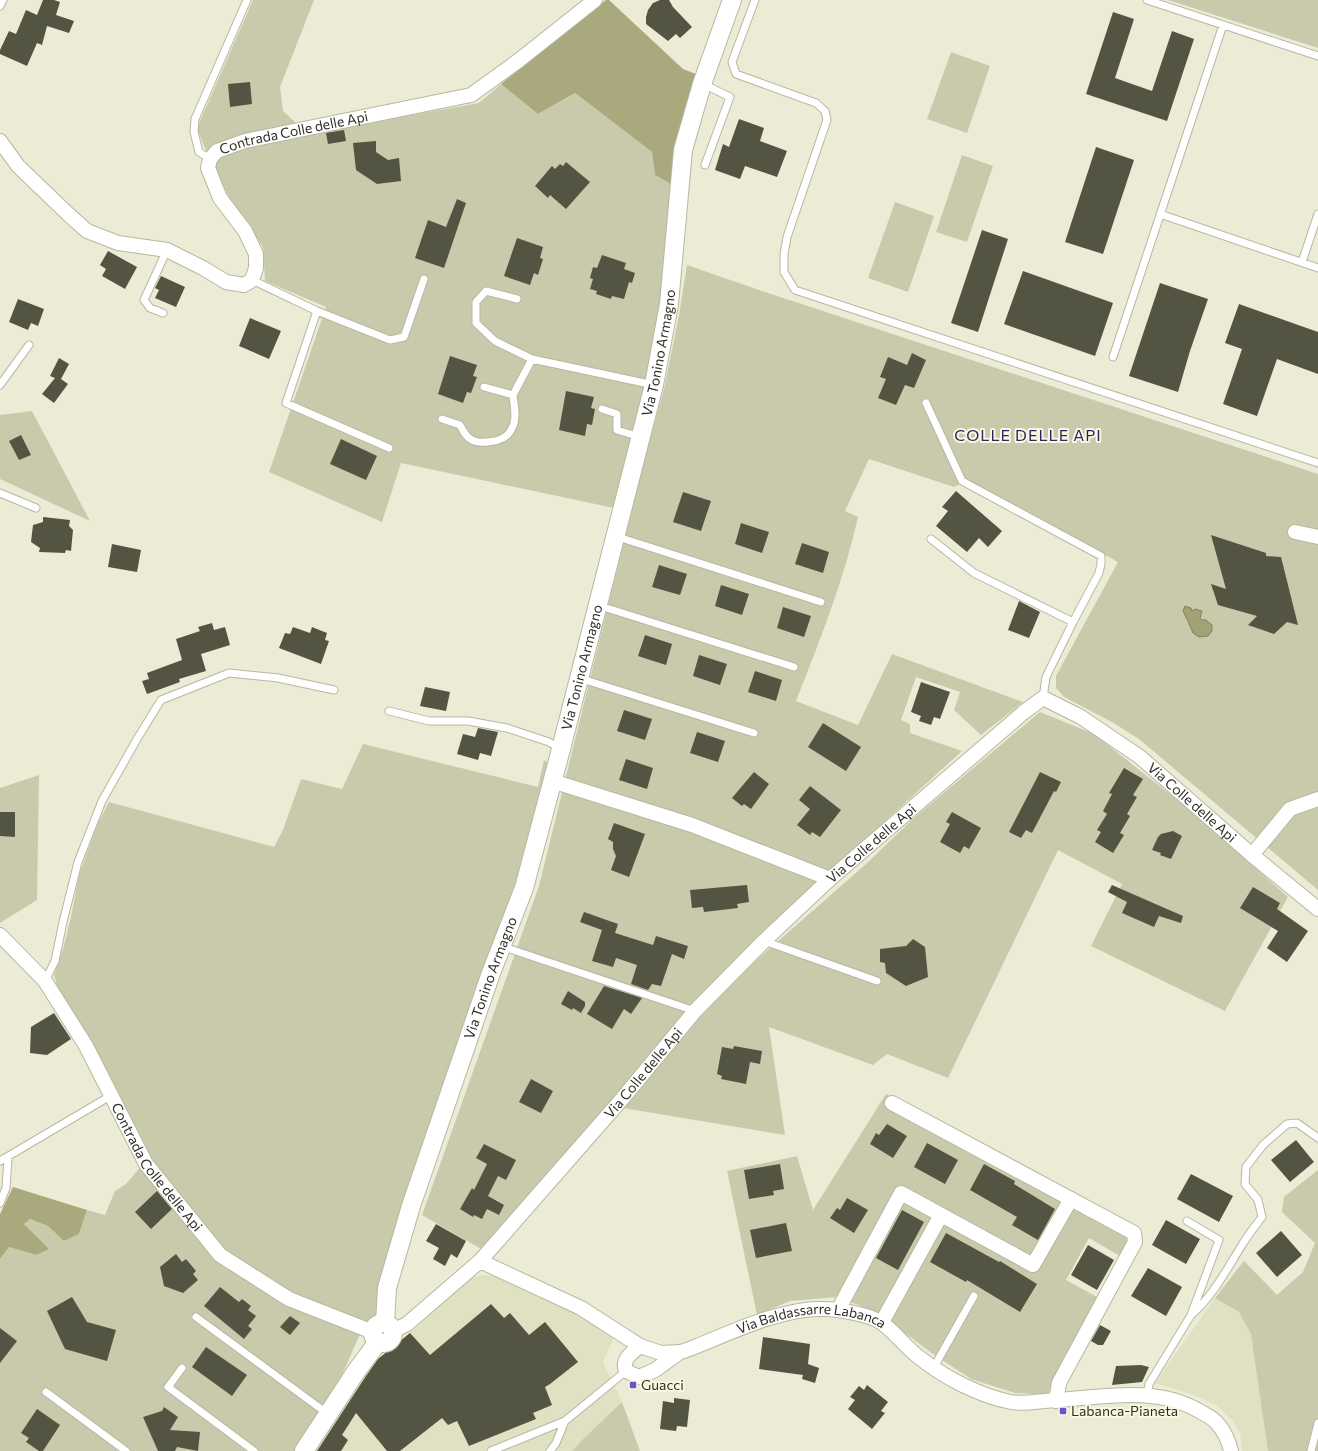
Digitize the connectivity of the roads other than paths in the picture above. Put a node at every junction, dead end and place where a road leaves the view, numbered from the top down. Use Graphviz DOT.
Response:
graph roads {
  1 [pos="3,0"];
  2 [pos="247,0"];
  3 [pos="595,0"];
  4 [pos="732,0"];
  5 [pos="755,0"];
  6 [pos="1147,0"];
  7 [pos="0,6"];
  8 [pos="1223,25"];
  9 [pos="1318,56"];
  10 [pos="702,84"];
  11 [pos="0,142"];
  12 [pos="210,159"];
  13 [pos="705,165"];
  14 [pos="1160,214"];
  15 [pos="1318,214"];
  16 [pos="167,250"];
  17 [pos="1302,262"];
  18 [pos="1318,268"];
  19 [pos="424,279"];
  20 [pos="252,280"];
  21 [pos="517,299"];
  22 [pos="317,311"];
  23 [pos="163,313"];
  24 [pos="29,345"];
  25 [pos="1114,357"];
  26 [pos="532,359"];
  27 [pos="0,385"];
  28 [pos="654,385"];
  29 [pos="484,387"];
  30 [pos="513,395"];
  31 [pos="926,402"];
  32 [pos="602,409"];
  33 [pos="442,419"];
  34 [pos="641,437"];
  35 [pos="389,448"];
  36 [pos="1318,463"];
  37 [pos="0,493"];
  38 [pos="36,508"];
  39 [pos="1295,532"];
  40 [pos="615,536"];
  41 [pos="1318,538"];
  42 [pos="931,539"];
  43 [pos="820,602"];
  44 [pos="597,605"];
  45 [pos="1073,622"];
  46 [pos="794,667"];
  47 [pos="579,678"];
  48 [pos="334,690"];
  49 [pos="1043,698"];
  50 [pos="390,711"];
  51 [pos="754,733"];
  52 [pos="561,750"];
  53 [pos="552,782"];
  54 [pos="1318,799"];
  55 [pos="1252,855"];
  56 [pos="830,880"];
  57 [pos="1318,909"];
  58 [pos="0,935"];
  59 [pos="764,941"];
  60 [pos="501,946"];
  61 [pos="45,981"];
  62 [pos="877,981"];
  63 [pos="695,1011"];
  64 [pos="112,1095"];
  65 [pos="892,1103"];
  66 [pos="1318,1138"];
  67 [pos="8,1157"];
  68 [pos="0,1161"];
  69 [pos="1071,1199"];
  70 [pos="0,1203"];
  71 [pos="941,1215"];
  72 [pos="1187,1221"];
  73 [pos="480,1261"];
  74 [pos="974,1296"];
  75 [pos="838,1310"];
  76 [pos="1191,1315"];
  77 [pos="196,1317"];
  78 [pos="882,1322"];
  79 [pos="382,1332"];
  80 [pos="640,1346"];
  81 [pos="681,1352"];
  82 [pos="934,1367"];
  83 [pos="182,1368"];
  84 [pos="626,1371"];
  85 [pos="46,1392"];
  86 [pos="1147,1395"];
  87 [pos="1056,1401"];
  88 [pos="328,1415"];
  89 [pos="565,1421"];
  90 [pos="1318,1423"];
  91 [pos="126,1451"];
  92 [pos="254,1451"];
  93 [pos="304,1451"];
  94 [pos="491,1451"];
  95 [pos="550,1451"];
  96 [pos="1231,1451"];
  97 [pos="1311,1451"];
  1 -- 7 [label="lane"];
  2 -- 12 [label="lane"];
  3 -- 12 [label="street, Contrada Colle delle Api"];
  4 -- 10 [label="street, Via Tonino Armagno"];
  5 -- 36 [label="lane"];
  6 -- 8 [label="lane"];
  8 -- 9 [label="lane"];
  8 -- 14 [label="lane"];
  10 -- 13 [label="lane"];
  10 -- 28 [label="street, Via Tonino Armagno"];
  11 -- 16 [label="street"];
  12 -- 20 [label="street, Contrada Colle delle Api"];
  14 -- 17 [label="lane"];
  14 -- 25 [label="lane"];
  15 -- 17 [label="lane"];
  16 -- 20 [label="street"];
  16 -- 23 [label="lane"];
  17 -- 18 [label="lane"];
  19 -- 22 [label="lane"];
  20 -- 22 [label="lane"];
  21 -- 26 [label="lane"];
  22 -- 35 [label="lane"];
  24 -- 27 [label="lane"];
  26 -- 28 [label="lane"];
  26 -- 30 [label="lane"];
  28 -- 34 [label="street, Via Tonino Armagno"];
  29 -- 30 [label="lane"];
  30 -- 33 [label="lane"];
  31 -- 45 [label="lane"];
  32 -- 34 [label="lane"];
  34 -- 40 [label="street, Via Tonino Armagno"];
  37 -- 38 [label="lane"];
  39 -- 41 [label="street"];
  40 -- 43 [label="lane"];
  40 -- 44 [label="street, Via Tonino Armagno"];
  42 -- 45 [label="lane"];
  44 -- 46 [label="lane"];
  44 -- 47 [label="street, Via Tonino Armagno"];
  45 -- 49 [label="lane"];
  47 -- 51 [label="lane"];
  47 -- 52 [label="street, Via Tonino Armagno"];
  48 -- 61 [label="lane"];
  49 -- 55 [label="street, Via Colle delle Api"];
  49 -- 56 [label="street, Via Colle delle Api"];
  50 -- 52 [label="lane"];
  52 -- 53 [label="street, Via Tonino Armagno"];
  53 -- 56 [label="street"];
  53 -- 60 [label="street, Via Tonino Armagno"];
  54 -- 55 [label="street"];
  55 -- 57 [label="street, Via Colle delle Api"];
  56 -- 59 [label="street, Via Colle delle Api"];
  58 -- 61 [label="street, Contrada Colle delle Api"];
  59 -- 62 [label="lane"];
  59 -- 63 [label="street, Via Colle delle Api"];
  60 -- 63 [label="lane"];
  60 -- 79 [label="street, Via Tonino Armagno"];
  61 -- 64 [label="street, Contrada Colle delle Api"];
  63 -- 73 [label="street, Via Colle delle Api"];
  64 -- 67 [label="lane"];
  64 -- 79 [label="street, Contrada Colle delle Api"];
  65 -- 69 [label="street"];
  66 -- 76 [label="lane"];
  67 -- 68 [label="lane"];
  67 -- 70 [label="lane"];
  69 -- 71 [label="street"];
  69 -- 87 [label="street"];
  71 -- 75 [label="street"];
  71 -- 78 [label="street"];
  72 -- 76 [label="lane"];
  73 -- 79 [label="street"];
  73 -- 80 [label="street, Via Baldassarre Labanca"];
  74 -- 82 [label="lane"];
  75 -- 78 [label="street, Via Baldassarre Labanca"];
  75 -- 81 [label="street, Via Baldassarre Labanca"];
  76 -- 86 [label="lane"];
  77 -- 88 [label="lane"];
  78 -- 82 [label="street, Via Baldassarre Labanca"];
  79 -- 88 [label="street"];
  80 -- 81 [label="street, Via Baldassarre Labanca"];
  80 -- 84 [label="street"];
  81 -- 84 [label="street"];
  82 -- 87 [label="street, Via Baldassarre Labanca"];
  83 -- 92 [label="lane"];
  84 -- 89 [label="lane"];
  85 -- 91 [label="lane"];
  86 -- 87 [label="street, Via Baldassarre Labanca"];
  86 -- 96 [label="street, Via Baldassarre Labanca"];
  88 -- 93 [label="street"];
  89 -- 94 [label="lane"];
  89 -- 95 [label="lane"];
  90 -- 97 [label="lane"];
}
